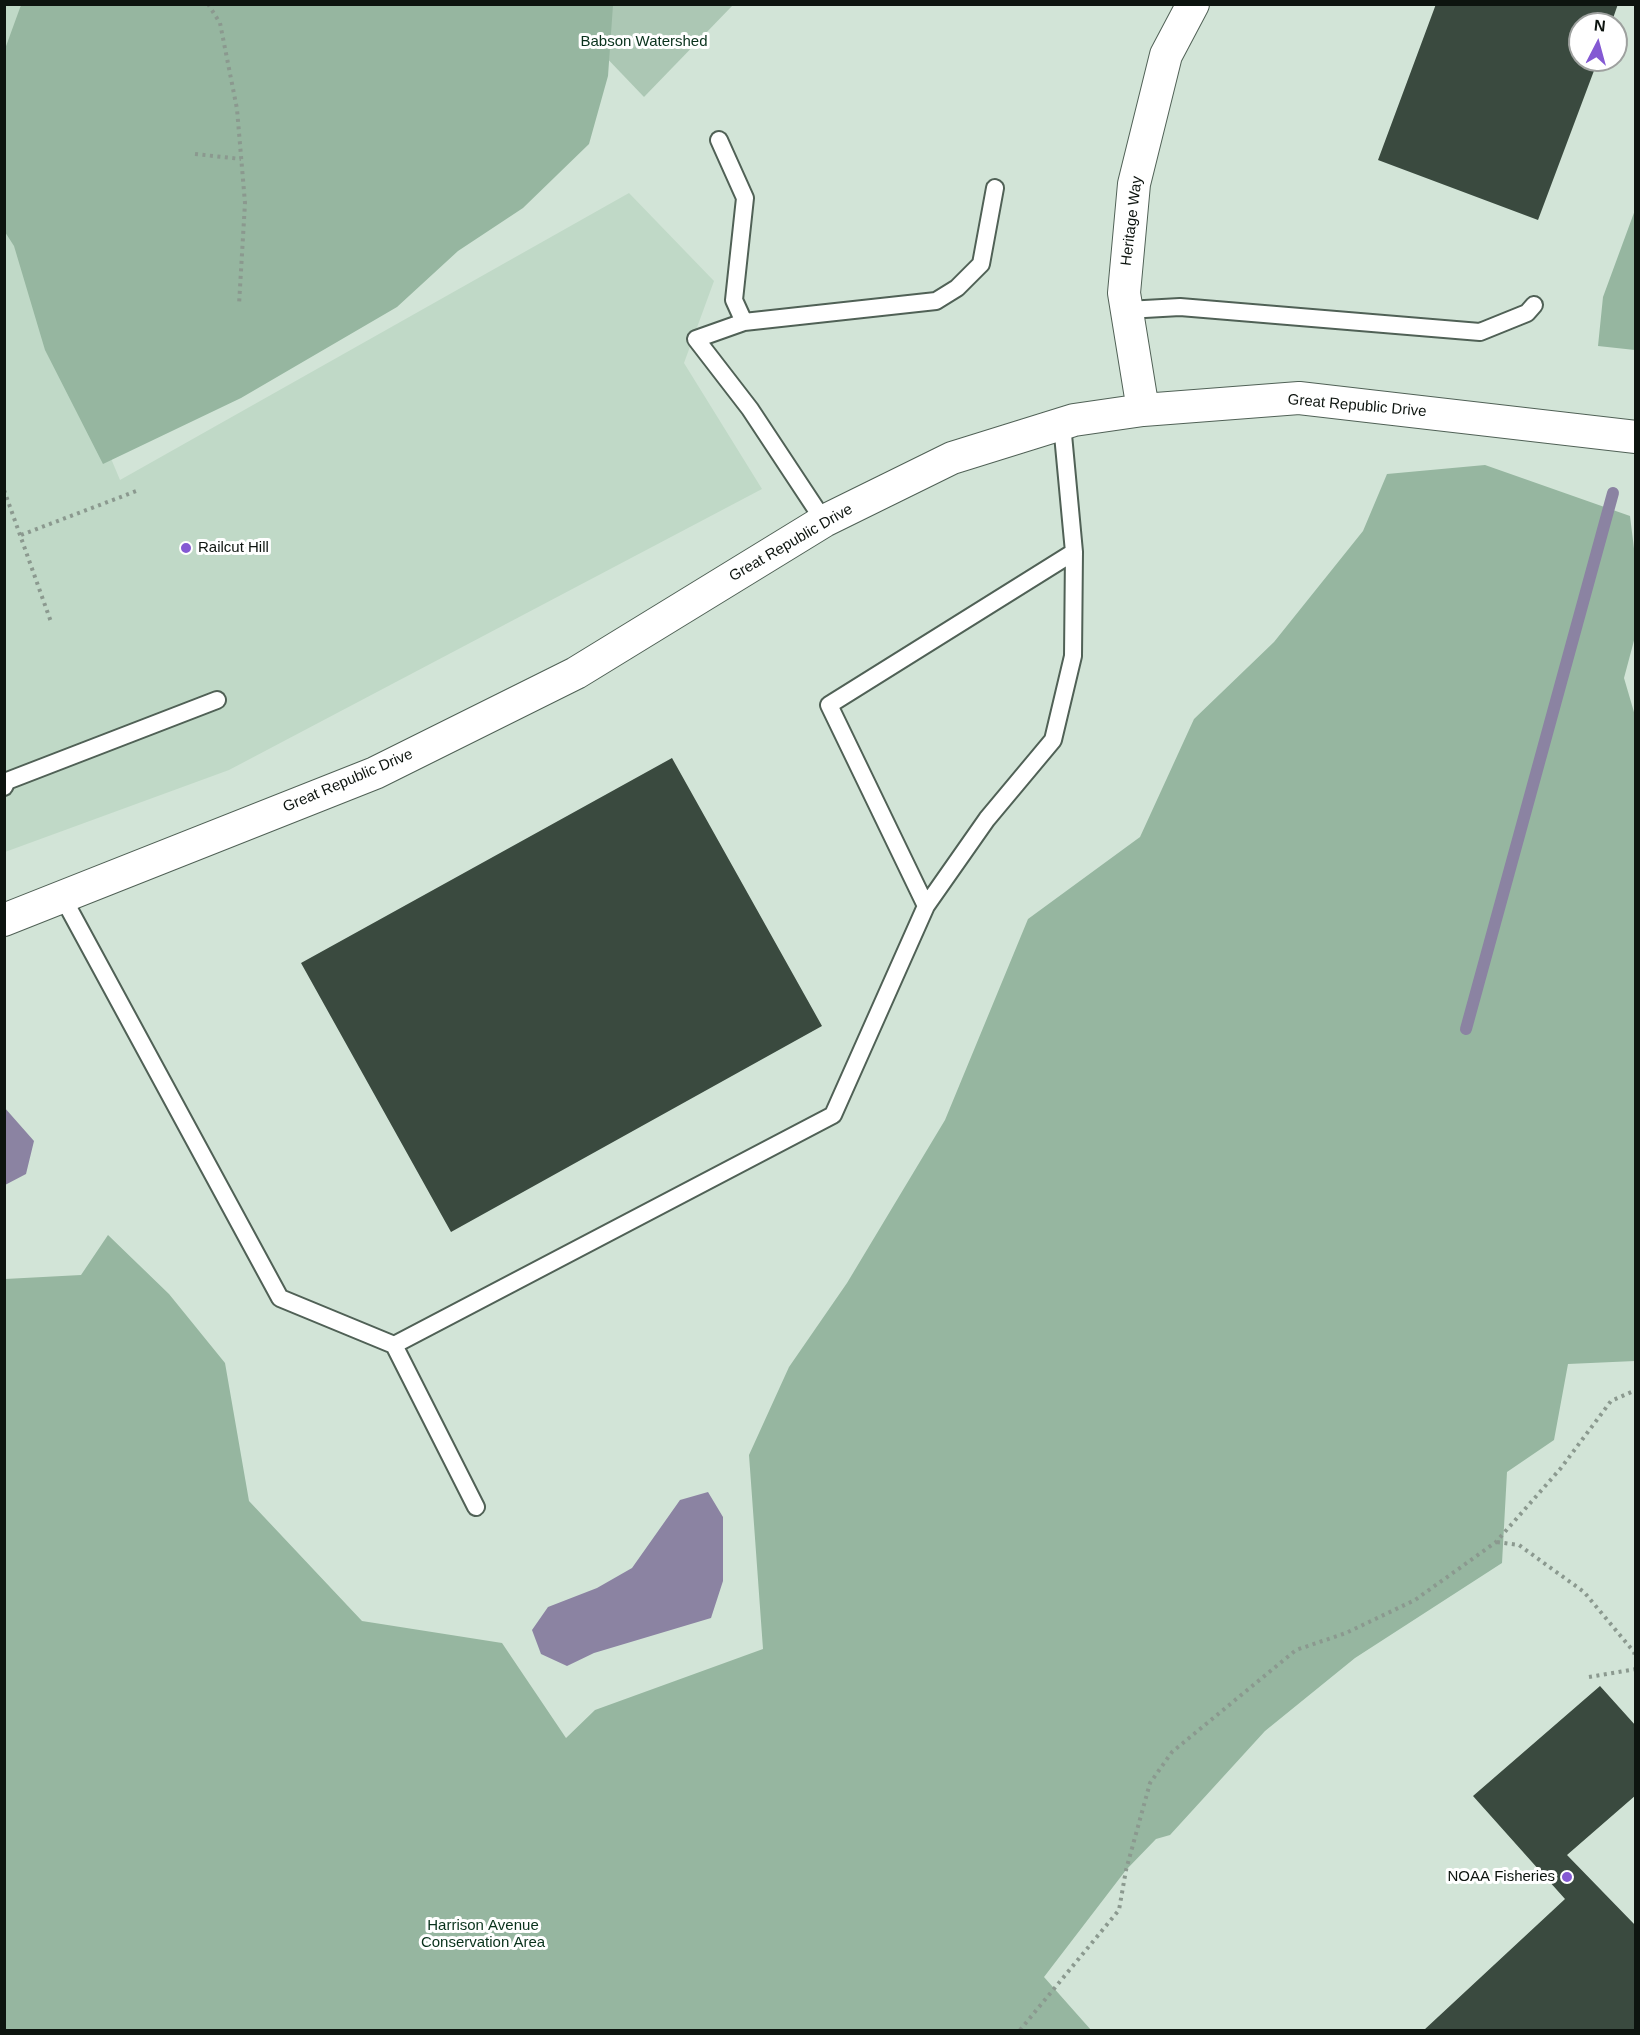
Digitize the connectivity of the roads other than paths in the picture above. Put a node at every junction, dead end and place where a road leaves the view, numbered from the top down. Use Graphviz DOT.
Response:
graph roads {
  1 [pos="1193,4"];
  2 [pos="719,140"];
  3 [pos="995,188"];
  4 [pos="1534,305"];
  5 [pos="1126,310"];
  6 [pos="744,322"];
  7 [pos="1143,410"];
  8 [pos="1062,424"];
  9 [pos="1635,437"];
  10 [pos="824,521"];
  11 [pos="1074,552"];
  12 [pos="217,700"];
  13 [pos="4,787"];
  14 [pos="62,896"];
  15 [pos="926,906"];
  16 [pos="4,920"];
  17 [pos="394,1345"];
  18 [pos="476,1507"];
  1 -- 5 [label="street, Heritage Way"];
  2 -- 6 [label="lane"];
  3 -- 6 [label="lane"];
  4 -- 5 [label="lane"];
  5 -- 7 [label="street, Heritage Way"];
  6 -- 10 [label="lane"];
  7 -- 8 [label="street, Great Republic Drive"];
  7 -- 9 [label="street, Great Republic Drive"];
  8 -- 10 [label="street, Great Republic Drive"];
  8 -- 11 [label="lane"];
  10 -- 14 [label="street, Great Republic Drive"];
  11 -- 15 [label="lane"];
  11 -- 15 [label="lane"];
  12 -- 13 [label="lane"];
  14 -- 16 [label="street, Great Republic Drive"];
  14 -- 17 [label="lane"];
  15 -- 17 [label="lane"];
  17 -- 18 [label="lane"];
}
